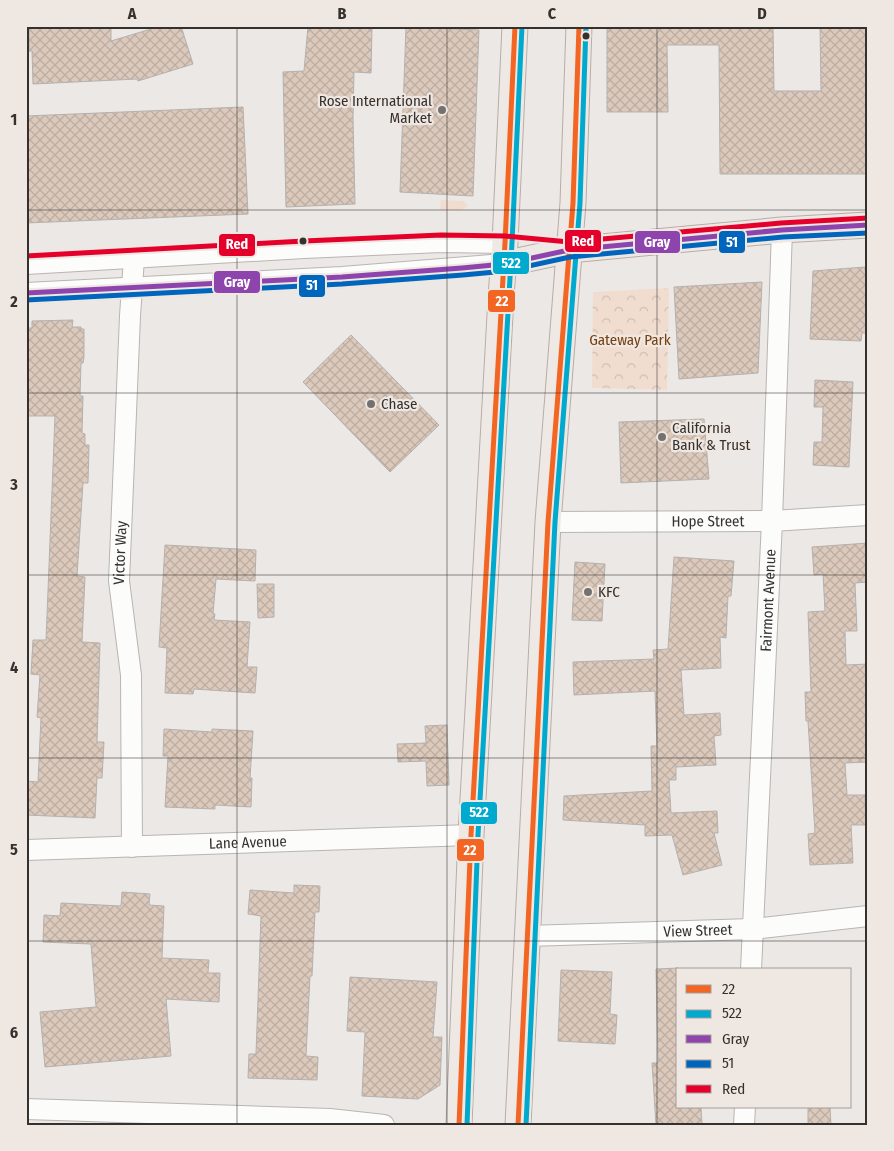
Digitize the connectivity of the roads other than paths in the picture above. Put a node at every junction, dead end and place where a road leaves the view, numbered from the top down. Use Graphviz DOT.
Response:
graph roads {
  1 [pos="514,26"];
  2 [pos="580,26"];
  3 [pos="868,225"];
  4 [pos="782,230"];
  5 [pos="569,250"];
  6 [pos="504,254"];
  7 [pos="134,258"];
  8 [pos="26,264"];
  9 [pos="132,288"];
  10 [pos="26,293"];
  11 [pos="868,515"];
  12 [pos="772,521"];
  13 [pos="548,522"];
  14 [pos="471,834"];
  15 [pos="132,847"];
  16 [pos="26,850"];
  17 [pos="868,916"];
  18 [pos="753,929"];
  19 [pos="527,936"];
  20 [pos="751,968"];
  21 [pos="745,1108"];
  22 [pos="26,1109"];
  23 [pos="384,1125"];
  24 [pos="459,1125"];
  25 [pos="518,1125"];
  26 [pos="744,1125"];
  1 -- 6 [label="main road"];
  2 -- 5 [label="main road"];
  3 -- 4 [label="main road"];
  4 -- 5 [label="main road"];
  4 -- 12 [label="street, Fairmont Avenue"];
  5 -- 6 [label="main road"];
  5 -- 13 [label="main road"];
  6 -- 7 [label="street"];
  6 -- 9 [label="street"];
  6 -- 14 [label="main road"];
  7 -- 8 [label="street"];
  7 -- 9 [label="street, Victor Way"];
  9 -- 10 [label="street"];
  9 -- 15 [label="street, Victor Way"];
  11 -- 12 [label="street, Hope Street"];
  12 -- 13 [label="street, Hope Street"];
  12 -- 18 [label="street, Fairmont Avenue"];
  13 -- 19 [label="main road"];
  14 -- 15 [label="street, Lane Avenue"];
  14 -- 24 [label="main road"];
  15 -- 16 [label="street, Lane Avenue"];
  17 -- 18 [label="street, View Street"];
  18 -- 19 [label="street, View Street"];
  18 -- 20 [label="street, Fairmont Avenue"];
  19 -- 25 [label="main road"];
  21 -- 26 [label="street"];
  22 -- 23 [label="street"];
}
